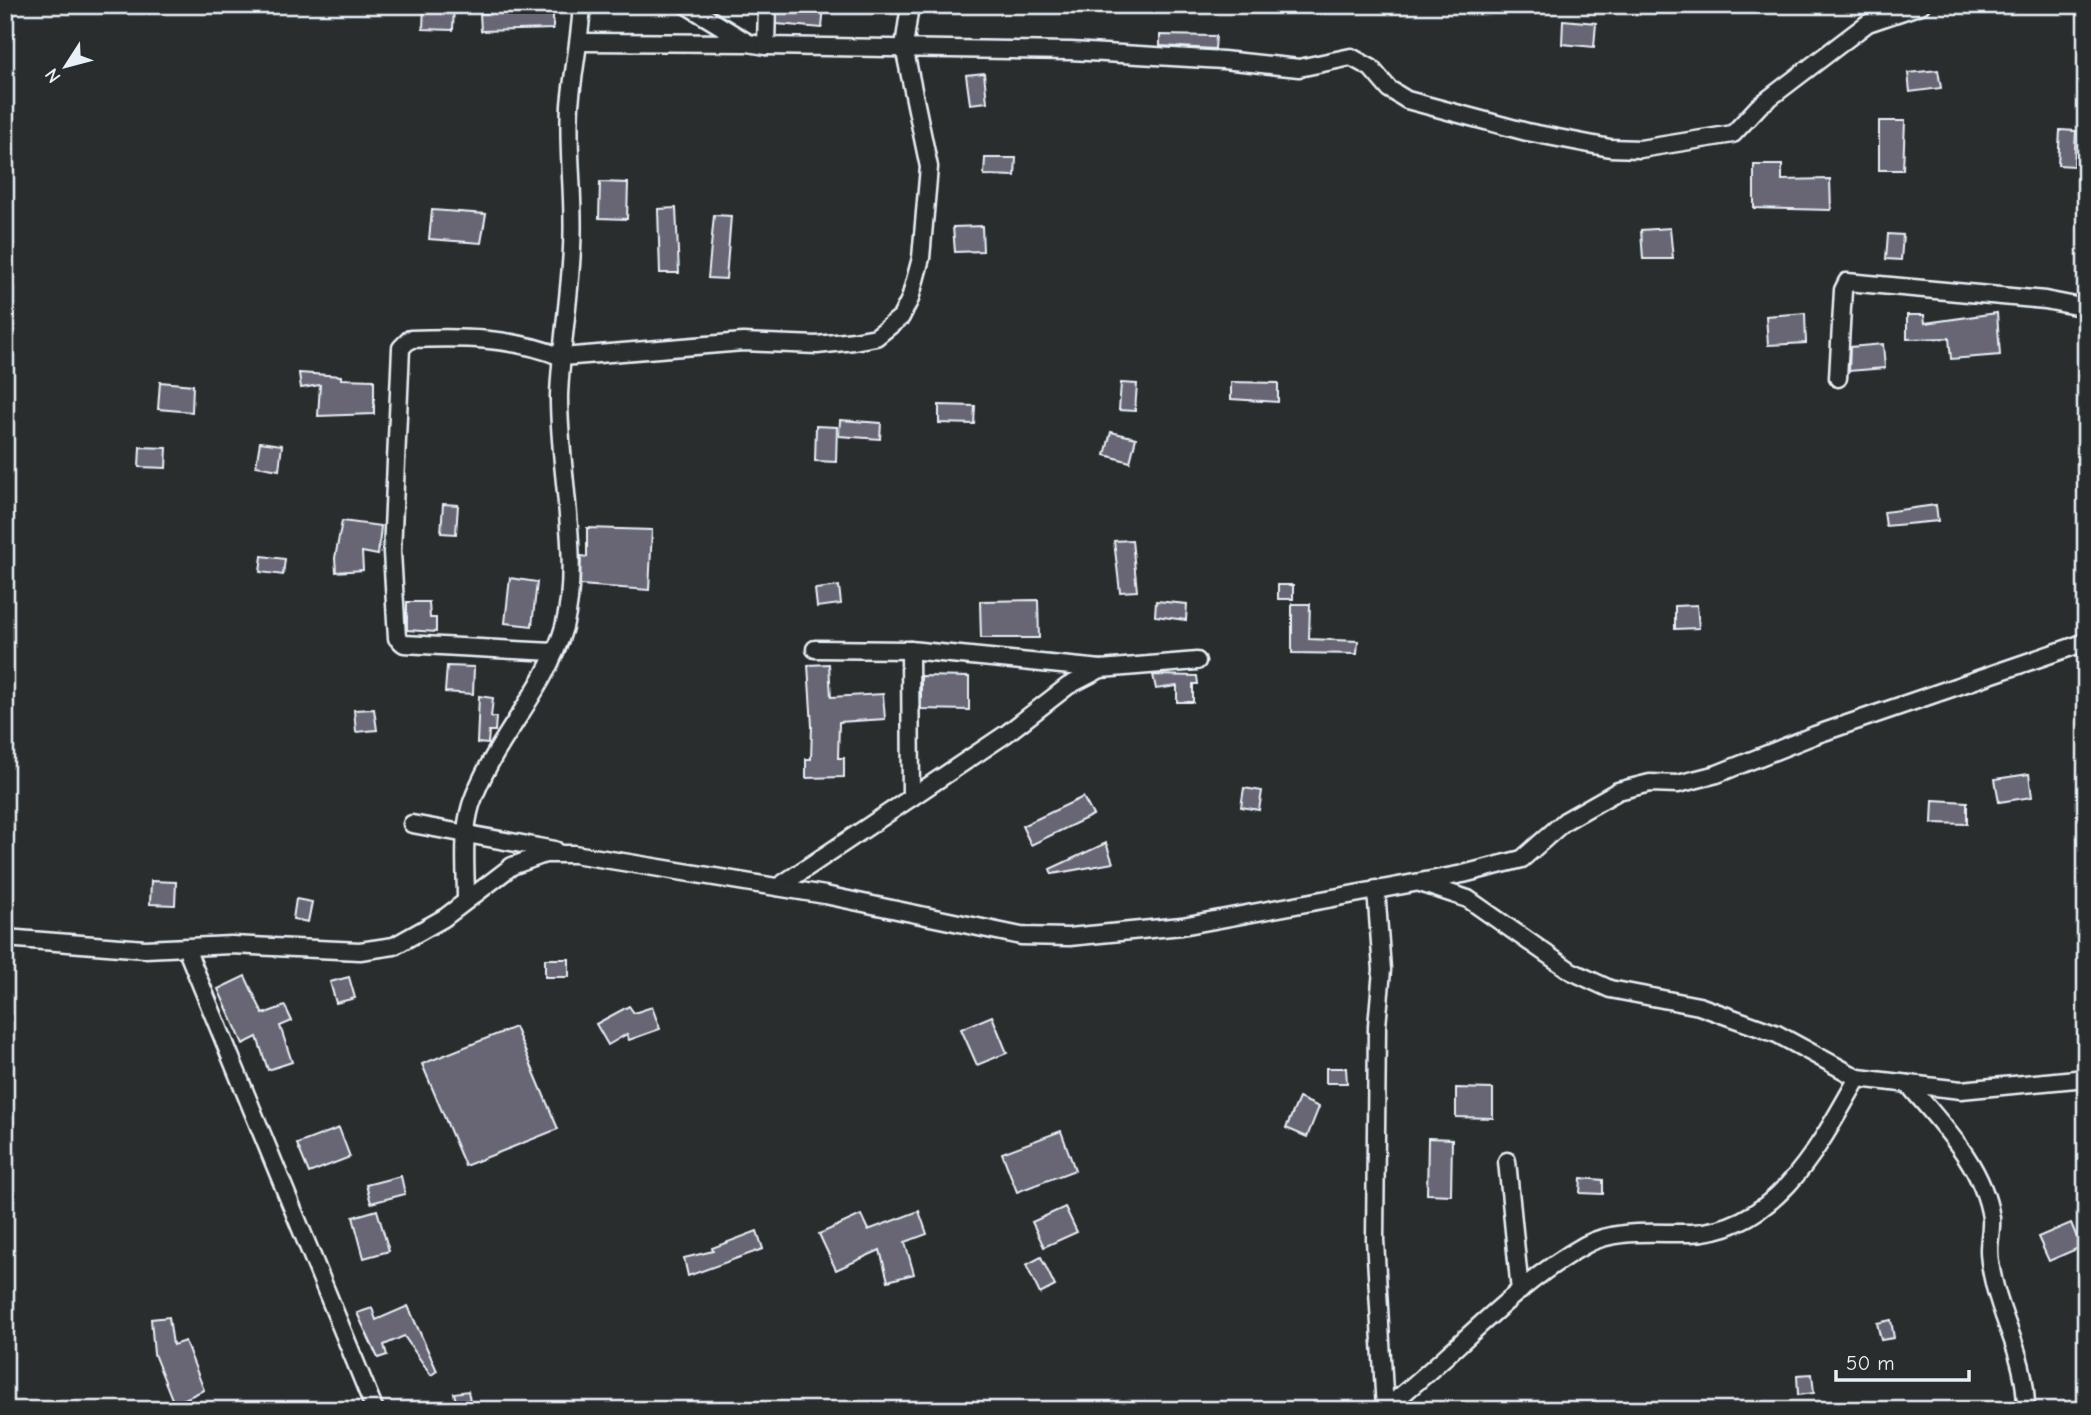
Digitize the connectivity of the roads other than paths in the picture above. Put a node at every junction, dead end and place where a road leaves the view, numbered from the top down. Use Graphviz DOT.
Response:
graph roads {
  1 [pos="582,5"];
  2 [pos="686,5"];
  3 [pos="767,5"];
  4 [pos="910,5"];
  5 [pos="1921,5"];
  6 [pos="580,43"];
  7 [pos="748,43"];
  8 [pos="766,46"];
  9 [pos="904,47"];
  10 [pos="2086,308"];
  11 [pos="562,357"];
  12 [pos="1838,379"];
  13 [pos="2086,642"];
  14 [pos="816,649"];
  15 [pos="910,650"];
  16 [pos="554,652"];
  17 [pos="1197,661"];
  18 [pos="1101,669"];
  19 [pos="911,798"];
  20 [pos="412,824"];
  21 [pos="465,832"];
  22 [pos="574,854"];
  23 [pos="1414,881"];
  24 [pos="778,887"];
  25 [pos="1376,889"];
  26 [pos="466,900"];
  27 [pos="5,938"];
  28 [pos="186,948"];
  29 [pos="1858,1078"];
  30 [pos="2086,1078"];
  31 [pos="1908,1084"];
  32 [pos="1507,1161"];
  33 [pos="1520,1291"];
  34 [pos="1384,1409"];
  35 [pos="375,1410"];
  36 [pos="2026,1410"];
  1 -- 6 [label="street"];
  2 -- 7 [label="street"];
  3 -- 8 [label="street"];
  4 -- 9 [label="street"];
  5 -- 9 [label="street"];
  6 -- 7 [label="street"];
  6 -- 11 [label="street"];
  7 -- 8 [label="street"];
  8 -- 9 [label="street"];
  9 -- 11 [label="street"];
  10 -- 12 [label="street"];
  11 -- 16 [label="street"];
  11 -- 16 [label="street"];
  13 -- 23 [label="street"];
  14 -- 15 [label="street"];
  15 -- 18 [label="street"];
  15 -- 19 [label="street"];
  16 -- 21 [label="street"];
  17 -- 18 [label="street"];
  18 -- 19 [label="street"];
  19 -- 24 [label="street"];
  20 -- 21 [label="street"];
  21 -- 22 [label="street"];
  21 -- 26 [label="street"];
  22 -- 24 [label="street"];
  22 -- 26 [label="street"];
  23 -- 25 [label="street"];
  23 -- 29 [label="street"];
  24 -- 25 [label="street"];
  25 -- 34 [label="street"];
  26 -- 28 [label="street"];
  27 -- 28 [label="street"];
  28 -- 35 [label="street"];
  29 -- 31 [label="street"];
  29 -- 33 [label="street"];
  30 -- 31 [label="street"];
  31 -- 36 [label="street"];
  32 -- 33 [label="street"];
  33 -- 34 [label="street"];
}
